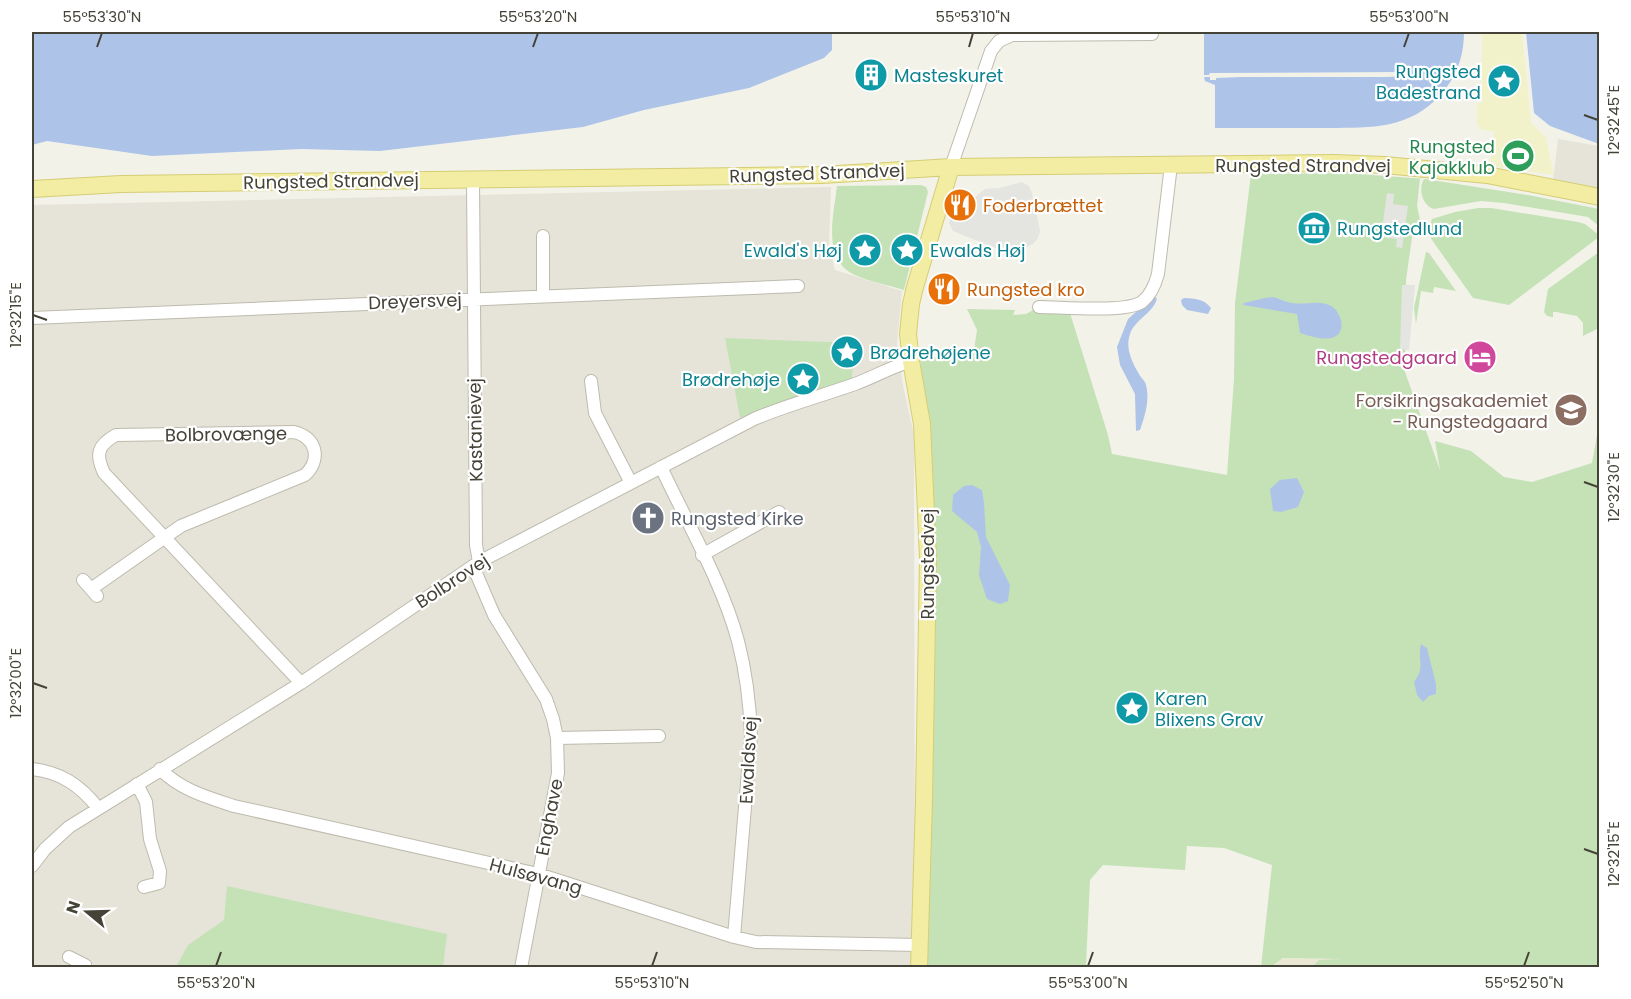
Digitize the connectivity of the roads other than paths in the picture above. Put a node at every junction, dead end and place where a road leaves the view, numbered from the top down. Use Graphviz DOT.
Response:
graph roads {
  1 [pos="1152,34"];
  2 [pos="1171,165"];
  3 [pos="951,167"];
  4 [pos="472,180"];
  5 [pos="32,189"];
  6 [pos="1599,197"];
  7 [pos="543,236"];
  8 [pos="798,286"];
  9 [pos="543,296"];
  10 [pos="474,299"];
  11 [pos="1039,307"];
  12 [pos="32,318"];
  13 [pos="911,361"];
  14 [pos="591,381"];
  15 [pos="661,467"];
  16 [pos="631,483"];
  17 [pos="779,512"];
  18 [pos="164,537"];
  19 [pos="702,555"];
  20 [pos="476,564"];
  21 [pos="90,588"];
  22 [pos="301,683"];
  23 [pos="659,736"];
  24 [pos="557,738"];
  25 [pos="32,769"];
  26 [pos="160,769"];
  27 [pos="138,784"];
  28 [pos="98,808"];
  29 [pos="32,866"];
  30 [pos="538,874"];
  31 [pos="144,887"];
  32 [pos="734,937"];
  33 [pos="920,945"];
  34 [pos="69,957"];
  35 [pos="84,968"];
  36 [pos="521,968"];
  37 [pos="919,968"];
  1 -- 3 [label="street"];
  2 -- 3 [label="main road, Rungsted Strandvej"];
  2 -- 6 [label="main road, Rungsted Strandvej"];
  2 -- 11 [label="street"];
  3 -- 4 [label="main road, Rungsted Strandvej"];
  3 -- 13 [label="main road, Rungstedvej"];
  4 -- 5 [label="main road, Rungsted Strandvej"];
  4 -- 10 [label="street, Kastanievej"];
  7 -- 9 [label="street"];
  8 -- 9 [label="street, Dreyersvej"];
  9 -- 10 [label="street, Dreyersvej"];
  10 -- 12 [label="street, Dreyersvej"];
  10 -- 20 [label="street, Kastanievej"];
  13 -- 15 [label="street, Bolbrovej"];
  13 -- 33 [label="main road, Rungstedvej"];
  14 -- 16 [label="street"];
  15 -- 16 [label="street, Bolbrovej"];
  15 -- 19 [label="street, Ewaldsvej"];
  16 -- 20 [label="street, Bolbrovej"];
  17 -- 19 [label="street"];
  18 -- 18 [label="street, Bolbrovænge"];
  18 -- 21 [label="street, Bolbrovænge"];
  18 -- 22 [label="street, Bolbrovænge"];
  19 -- 32 [label="street, Ewaldsvej"];
  20 -- 22 [label="street, Bolbrovej"];
  20 -- 24 [label="street, Enghave"];
  22 -- 26 [label="street, Bolbrovej"];
  23 -- 24 [label="street"];
  24 -- 30 [label="street, Enghave"];
  25 -- 28 [label="street"];
  26 -- 27 [label="street, Bolbrovej"];
  26 -- 30 [label="street, Hulsøvang"];
  27 -- 28 [label="street, Bolbrovej"];
  27 -- 31 [label="street"];
  28 -- 29 [label="street, Bolbrovej"];
  30 -- 32 [label="street, Hulsøvang"];
  30 -- 36 [label="street, Enghave"];
  32 -- 33 [label="street, Hulsøvang"];
  33 -- 37 [label="main road, Rungstedvej"];
  34 -- 35 [label="street"];
}
